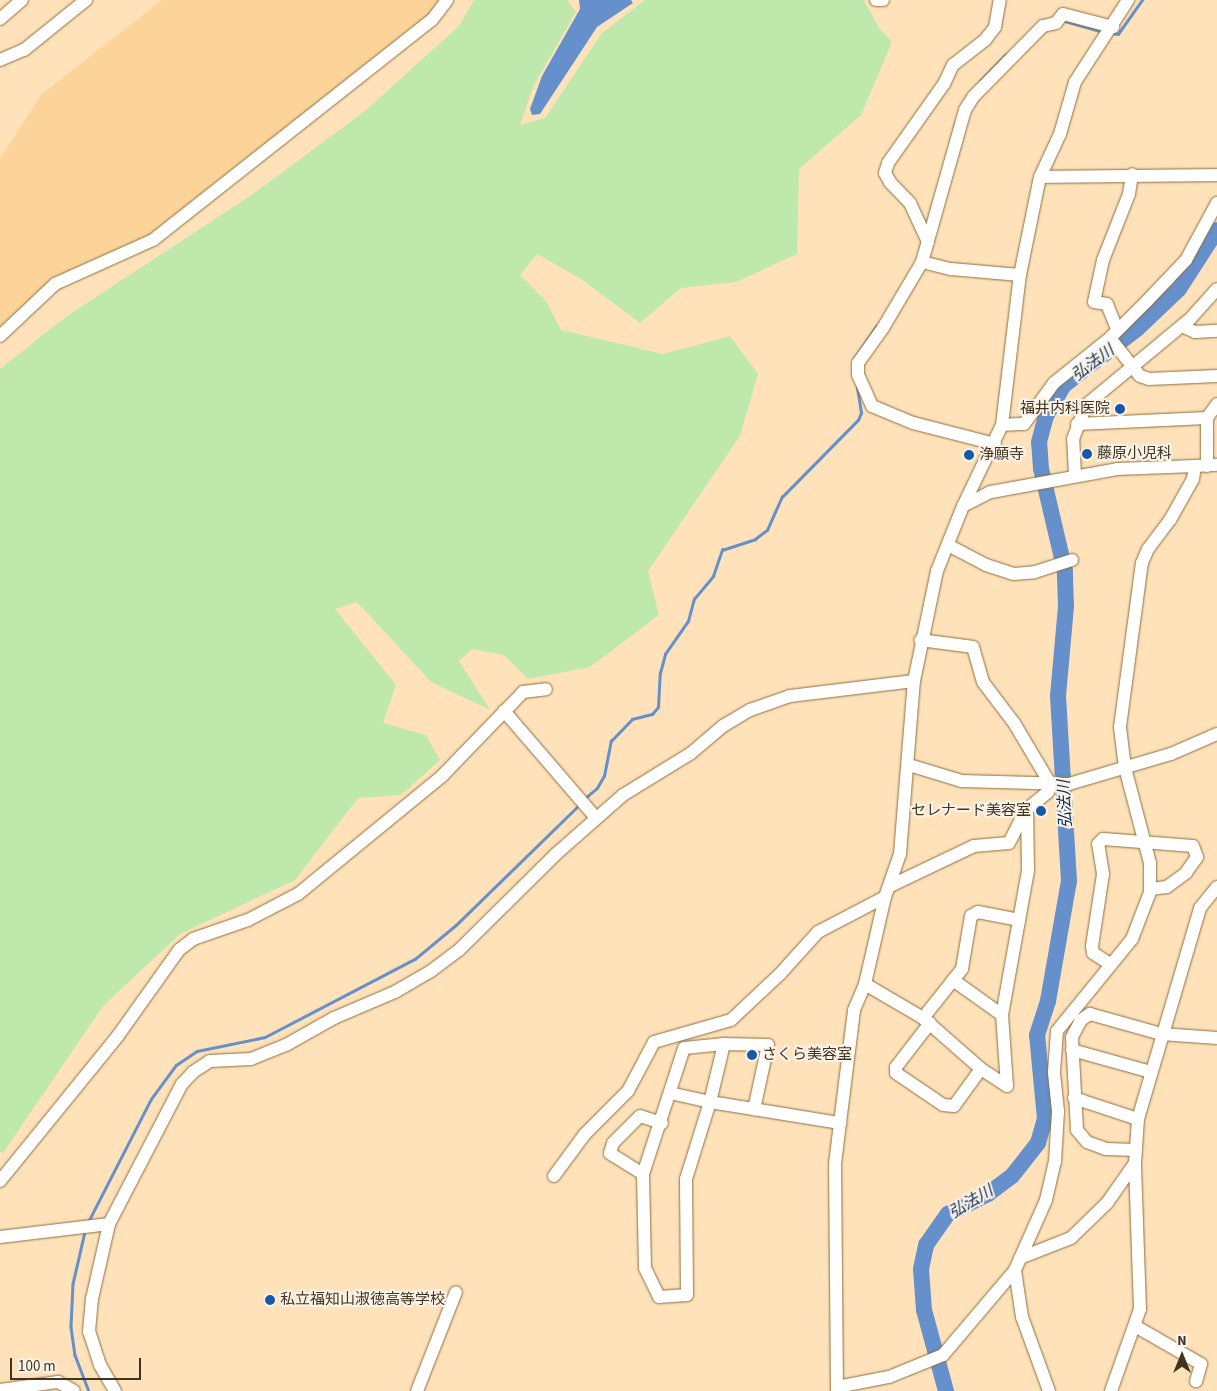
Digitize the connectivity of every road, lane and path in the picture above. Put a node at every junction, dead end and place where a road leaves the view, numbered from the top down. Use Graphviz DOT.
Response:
graph roads {
  1 [pos="22,0"];
  2 [pos="86,0"];
  3 [pos="447,0"];
  4 [pos="876,0"];
  5 [pos="883,0"];
  6 [pos="1000,0"];
  7 [pos="1128,0"];
  8 [pos="0,20"];
  9 [pos="1113,27"];
  10 [pos="0,60"];
  11 [pos="1132,174"];
  12 [pos="1217,174"];
  13 [pos="1040,177"];
  14 [pos="1217,203"];
  15 [pos="928,242"];
  16 [pos="922,262"];
  17 [pos="1020,276"];
  18 [pos="1217,289"];
  19 [pos="1182,326"];
  20 [pos="1217,331"];
  21 [pos="1113,333"];
  22 [pos="0,336"];
  23 [pos="1132,366"];
  24 [pos="1217,376"];
  25 [pos="1217,404"];
  26 [pos="1206,418"];
  27 [pos="1078,424"];
  28 [pos="1002,425"];
  29 [pos="995,444"];
  30 [pos="1206,466"];
  31 [pos="1075,474"];
  32 [pos="963,506"];
  33 [pos="948,545"];
  34 [pos="1072,560"];
  35 [pos="920,640"];
  36 [pos="914,681"];
  37 [pos="546,689"];
  38 [pos="504,711"];
  39 [pos="1217,734"];
  40 [pos="910,765"];
  41 [pos="1125,768"];
  42 [pos="1059,784"];
  43 [pos="1026,809"];
  44 [pos="596,818"];
  45 [pos="1146,841"];
  46 [pos="1217,886"];
  47 [pos="1150,889"];
  48 [pos="888,891"];
  49 [pos="1020,920"];
  50 [pos="1110,964"];
  51 [pos="952,980"];
  52 [pos="865,984"];
  53 [pos="1002,1015"];
  54 [pos="927,1021"];
  55 [pos="1161,1034"];
  56 [pos="1217,1038"];
  57 [pos="724,1044"];
  58 [pos="1072,1050"];
  59 [pos="980,1069"];
  60 [pos="1151,1072"];
  61 [pos="670,1093"];
  62 [pos="1074,1098"];
  63 [pos="710,1102"];
  64 [pos="754,1109"];
  65 [pos="1138,1119"];
  66 [pos="662,1123"];
  67 [pos="840,1123"];
  68 [pos="1135,1157"];
  69 [pos="643,1174"];
  70 [pos="554,1176"];
  71 [pos="0,1181"];
  72 [pos="110,1224"];
  73 [pos="0,1237"];
  74 [pos="1017,1264"];
  75 [pos="456,1292"];
  76 [pos="1135,1326"];
  77 [pos="1196,1381"];
  78 [pos="837,1389"];
  79 [pos="0,1390"];
  80 [pos="74,1391"];
  81 [pos="115,1391"];
  82 [pos="417,1391"];
  83 [pos="1048,1391"];
  84 [pos="1111,1391"];
  1 -- 8 [label="street"];
  2 -- 10 [label="street"];
  3 -- 22 [label="street"];
  4 -- 5 [label="street"];
  6 -- 15 [label="street"];
  7 -- 9 [label="street"];
  9 -- 13 [label="street"];
  9 -- 15 [label="street"];
  11 -- 12 [label="street"];
  11 -- 13 [label="street"];
  11 -- 21 [label="street"];
  13 -- 17 [label="street"];
  14 -- 21 [label="street"];
  15 -- 16 [label="street"];
  16 -- 17 [label="street"];
  16 -- 29 [label="street"];
  17 -- 28 [label="street"];
  18 -- 19 [label="street"];
  19 -- 20 [label="street"];
  19 -- 23 [label="street"];
  21 -- 23 [label="street"];
  21 -- 28 [label="street"];
  23 -- 24 [label="street"];
  23 -- 27 [label="street"];
  25 -- 26 [label="street"];
  26 -- 27 [label="street"];
  26 -- 30 [label="street"];
  27 -- 31 [label="street"];
  28 -- 29 [label="street"];
  29 -- 32 [label="street"];
  30 -- 31 [label="street"];
  30 -- 41 [label="street"];
  31 -- 32 [label="street"];
  32 -- 33 [label="street"];
  33 -- 34 [label="street"];
  33 -- 35 [label="street"];
  35 -- 36 [label="street"];
  35 -- 42 [label="street"];
  36 -- 40 [label="street"];
  36 -- 44 [label="street"];
  37 -- 38 [label="street"];
  38 -- 44 [label="street"];
  38 -- 71 [label="street"];
  39 -- 41 [label="street"];
  40 -- 42 [label="street"];
  40 -- 48 [label="street"];
  41 -- 42 [label="street"];
  41 -- 45 [label="street"];
  42 -- 43 [label="street"];
  43 -- 48 [label="street"];
  43 -- 49 [label="street"];
  44 -- 72 [label="street"];
  45 -- 47 [label="street"];
  45 -- 47 [label="street"];
  45 -- 50 [label="street"];
  46 -- 55 [label="street"];
  47 -- 50 [label="street"];
  48 -- 52 [label="street"];
  48 -- 70 [label="street"];
  49 -- 51 [label="street"];
  49 -- 53 [label="street"];
  50 -- 74 [label="street"];
  51 -- 53 [label="street"];
  51 -- 54 [label="street"];
  52 -- 54 [label="street"];
  52 -- 67 [label="street"];
  53 -- 59 [label="street"];
  54 -- 59 [label="street"];
  54 -- 59 [label="street"];
  55 -- 56 [label="street"];
  55 -- 58 [label="street"];
  55 -- 60 [label="street"];
  57 -- 61 [label="street"];
  57 -- 63 [label="street"];
  57 -- 64 [label="street"];
  58 -- 60 [label="street"];
  58 -- 62 [label="street"];
  60 -- 65 [label="street"];
  61 -- 63 [label="street"];
  61 -- 66 [label="street"];
  62 -- 65 [label="street"];
  62 -- 68 [label="street"];
  63 -- 64 [label="street"];
  63 -- 69 [label="street"];
  64 -- 67 [label="street"];
  65 -- 68 [label="street"];
  66 -- 69 [label="street"];
  66 -- 69 [label="street"];
  67 -- 78 [label="street"];
  68 -- 74 [label="street"];
  68 -- 76 [label="street"];
  72 -- 73 [label="street"];
  72 -- 81 [label="street"];
  74 -- 78 [label="street"];
  74 -- 83 [label="street"];
  75 -- 82 [label="street"];
  76 -- 77 [label="street"];
  76 -- 84 [label="street"];
  79 -- 80 [label="street"];
}
